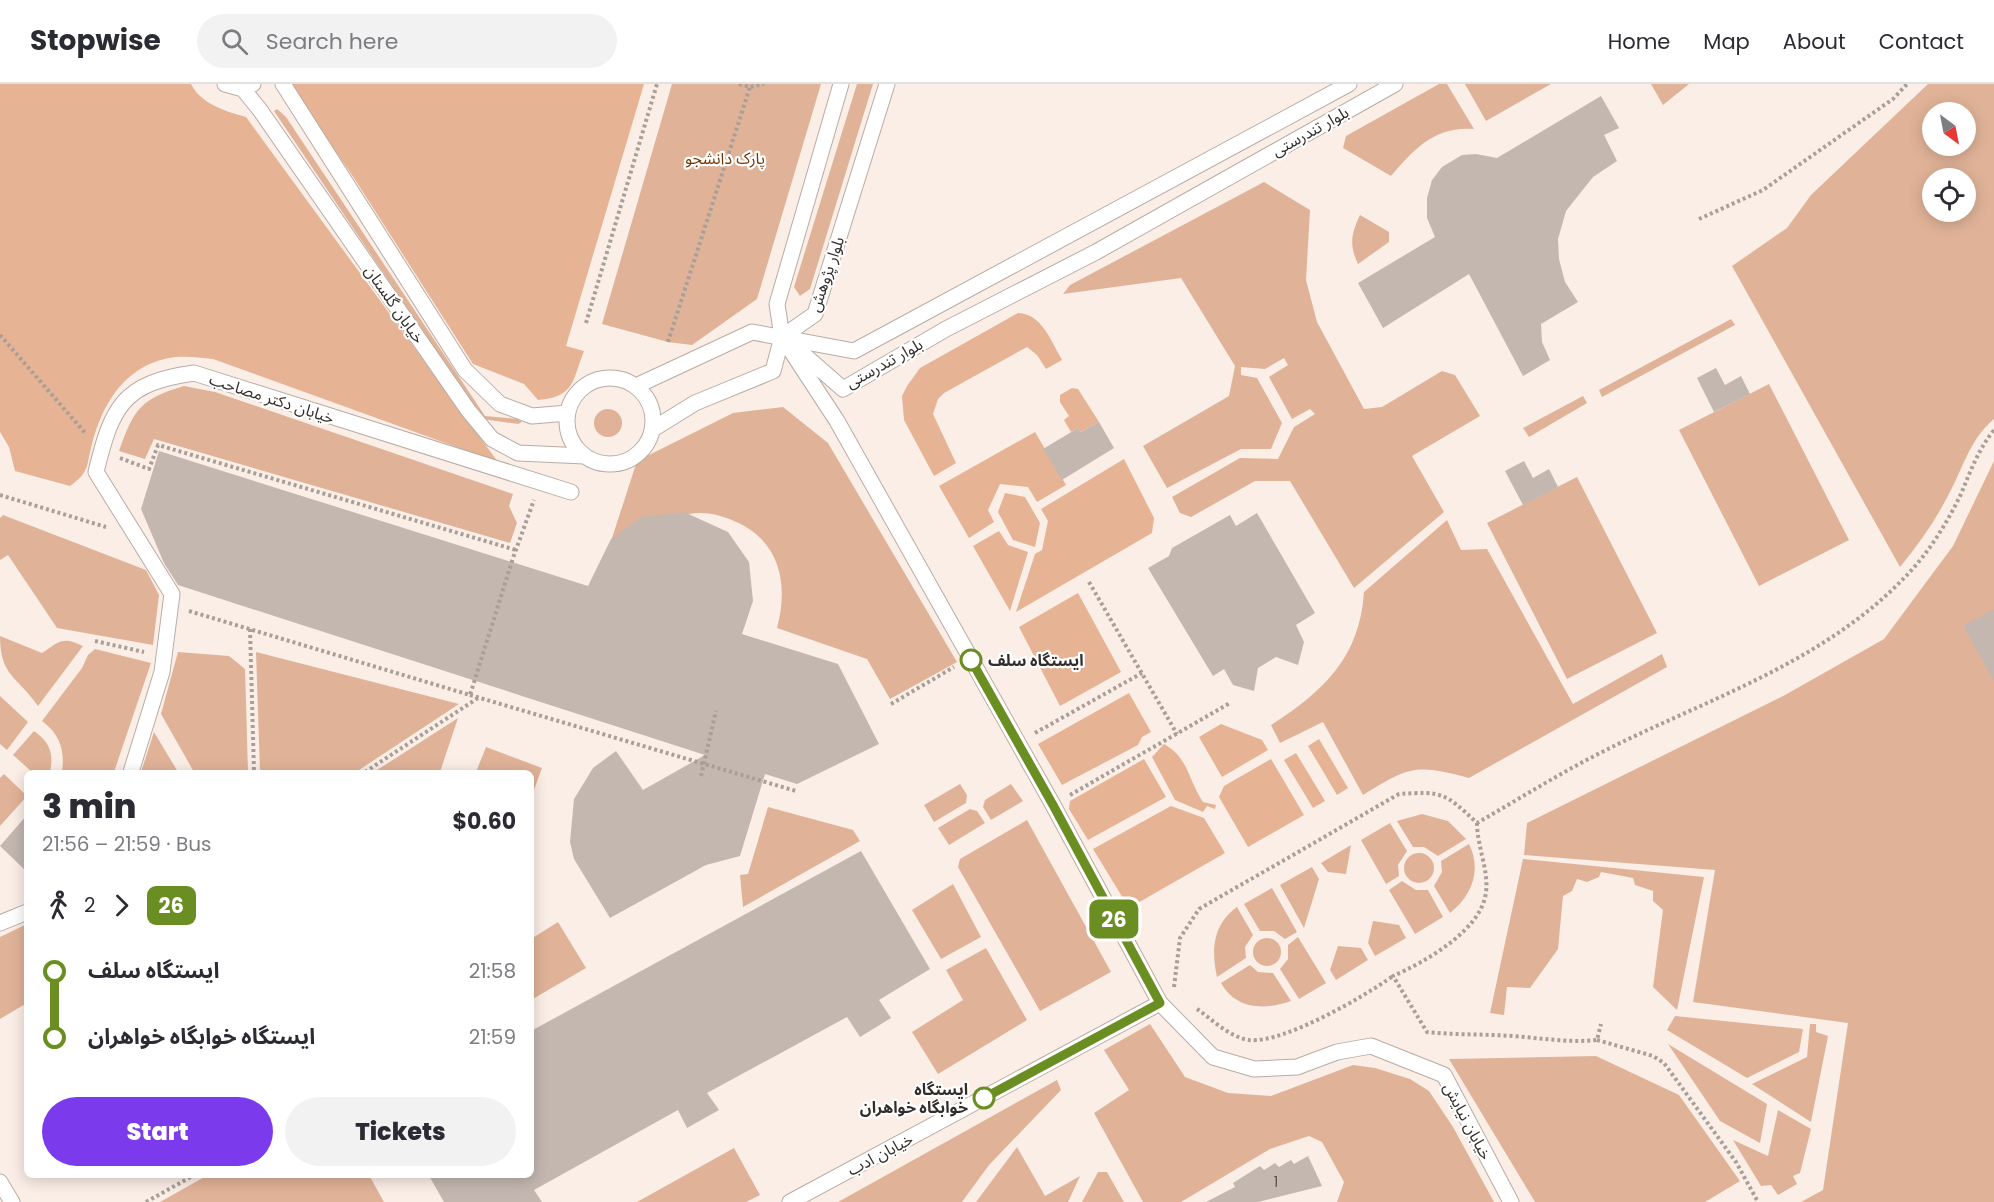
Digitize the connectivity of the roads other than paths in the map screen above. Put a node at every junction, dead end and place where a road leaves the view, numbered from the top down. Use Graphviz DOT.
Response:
graph roads {
  1 [pos="225,84"];
  2 [pos="284,84"];
  3 [pos="841,84"];
  4 [pos="887,84"];
  5 [pos="1349,84"];
  6 [pos="1395,84"];
  7 [pos="248,87"];
  8 [pos="782,337"];
  9 [pos="636,386"];
  10 [pos="568,413"];
  11 [pos="653,429"];
  12 [pos="585,456"];
  13 [pos="571,492"];
  14 [pos="132,770"];
  15 [pos="24,913"];
  16 [pos="0,923"];
  17 [pos="1160,1003"];
  18 [pos="0,1182"];
  19 [pos="12,1202"];
  20 [pos="790,1202"];
  21 [pos="1511,1202"];
  1 -- 7 [label="lane"];
  2 -- 10 [label="lane, خیابان گلستان"];
  3 -- 8 [label="lane"];
  4 -- 8 [label="lane, بلوار پژوهش"];
  5 -- 8 [label="lane, بلوار تندرستی"];
  6 -- 8 [label="lane, بلوار تندرستی"];
  7 -- 12 [label="lane, خیابان گلستان"];
  8 -- 9 [label="lane"];
  8 -- 11 [label="lane"];
  8 -- 17 [label="lane, خیابان نیایش"];
  9 -- 10 [label="lane"];
  9 -- 11 [label="lane"];
  10 -- 12 [label="lane"];
  11 -- 12 [label="lane"];
  13 -- 14 [label="lane, خیابان دکتر مصاحب"];
  15 -- 16 [label="lane"];
  17 -- 20 [label="lane, خیابان ادب"];
  17 -- 21 [label="lane, خیابان نیایش"];
  18 -- 19 [label="lane"];
}
